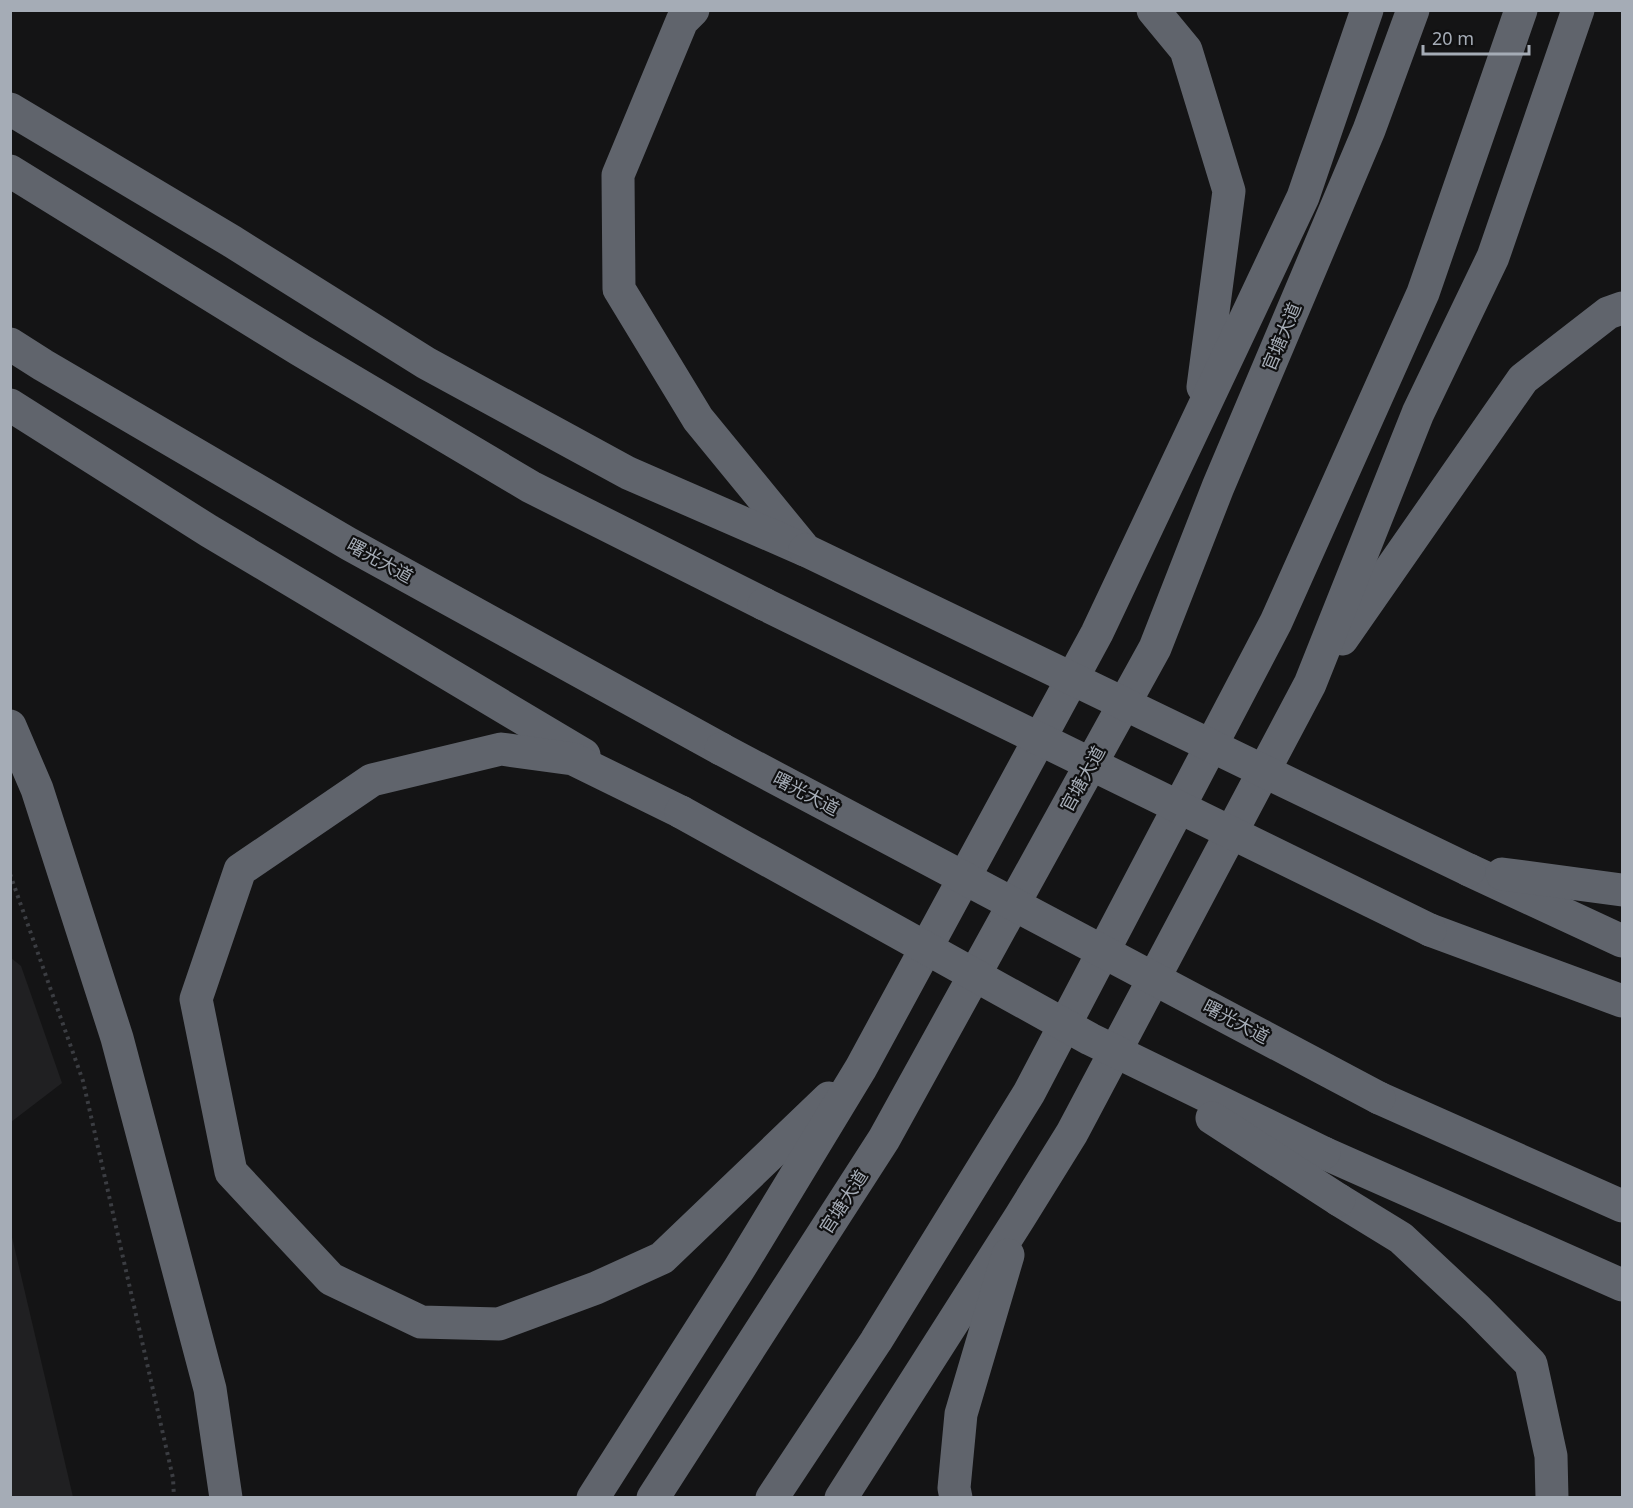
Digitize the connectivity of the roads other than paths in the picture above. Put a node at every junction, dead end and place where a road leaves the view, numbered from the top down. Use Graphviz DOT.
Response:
graph roads {
  1 [pos="693,10"];
  2 [pos="1153,10"];
  3 [pos="1367,10"];
  4 [pos="1413,10"];
  5 [pos="1521,10"];
  6 [pos="1578,10"];
  7 [pos="10,109"];
  8 [pos="10,171"];
  9 [pos="1623,308"];
  10 [pos="10,344"];
  11 [pos="10,405"];
  12 [pos="1199,419"];
  13 [pos="805,550"];
  14 [pos="1310,684"];
  15 [pos="10,726"];
  16 [pos="681,812"];
  17 [pos="1468,870"];
  18 [pos="1623,890"];
  19 [pos="1623,941"];
  20 [pos="1623,1001"];
  21 [pos="1090,1040"];
  22 [pos="861,1068"];
  23 [pos="1623,1206"];
  24 [pos="1020,1217"];
  25 [pos="1623,1285"];
  26 [pos="226,1497"];
  27 [pos="593,1497"];
  28 [pos="653,1497"];
  29 [pos="772,1497"];
  30 [pos="841,1497"];
  31 [pos="956,1497"];
  32 [pos="1552,1497"];
  1 -- 13 [label="highway"];
  2 -- 12 [label="highway"];
  3 -- 12 [label="highway"];
  4 -- 28 [label="highway, 官塘大道"];
  5 -- 29 [label="highway"];
  6 -- 14 [label="highway"];
  7 -- 13 [label="highway"];
  8 -- 20 [label="highway, bridge"];
  9 -- 14 [label="highway"];
  10 -- 23 [label="highway, 曙光大道, bridge"];
  11 -- 16 [label="highway"];
  12 -- 22 [label="highway"];
  13 -- 17 [label="highway, bridge"];
  14 -- 24 [label="highway"];
  15 -- 26 [label="highway"];
  16 -- 21 [label="highway, bridge"];
  16 -- 22 [label="highway"];
  17 -- 18 [label="highway"];
  17 -- 19 [label="highway"];
  21 -- 25 [label="highway, bridge"];
  21 -- 32 [label="highway, bridge"];
  22 -- 27 [label="highway"];
  24 -- 30 [label="highway"];
  24 -- 31 [label="highway"];
}
